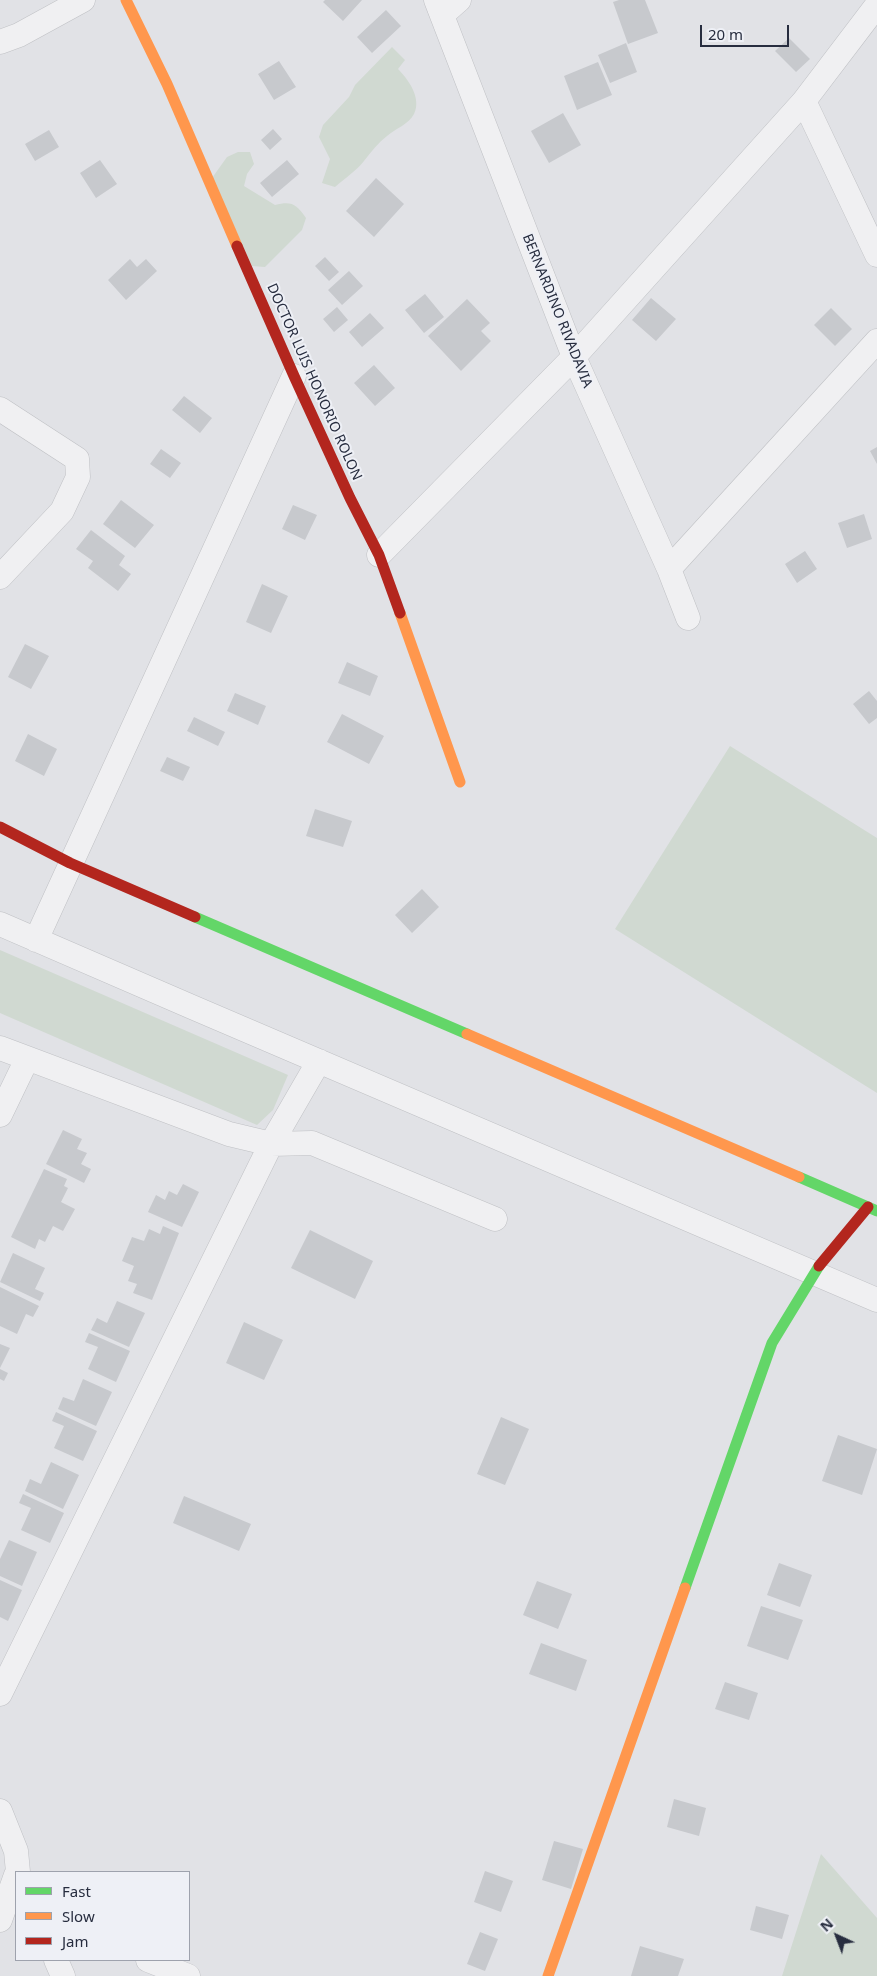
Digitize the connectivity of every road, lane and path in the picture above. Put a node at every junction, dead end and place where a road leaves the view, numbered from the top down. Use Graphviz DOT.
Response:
graph roads {
  1 [pos="83,0"];
  2 [pos="126,0"];
  3 [pos="446,5"];
  4 [pos="877,5"];
  5 [pos="0,42"];
  6 [pos="804,101"];
  7 [pos="877,254"];
  8 [pos="877,341"];
  9 [pos="574,357"];
  10 [pos="294,376"];
  11 [pos="0,409"];
  12 [pos="379,555"];
  13 [pos="669,568"];
  14 [pos="0,578"];
  15 [pos="688,618"];
  16 [pos="460,782"];
  17 [pos="0,827"];
  18 [pos="70,863"];
  19 [pos="0,924"];
  20 [pos="36,940"];
  21 [pos="0,1048"];
  22 [pos="27,1059"];
  23 [pos="319,1061"];
  24 [pos="0,1115"];
  25 [pos="271,1144"];
  26 [pos="872,1209"];
  27 [pos="495,1219"];
  28 [pos="814,1273"];
  29 [pos="877,1300"];
  30 [pos="0,1694"];
  31 [pos="0,1811"];
  32 [pos="15,1864"];
  33 [pos="15,1919"];
  34 [pos="0,1921"];
  35 [pos="56,1961"];
  36 [pos="150,1961"];
  37 [pos="63,1976"];
  38 [pos="188,1976"];
  39 [pos="548,1976"];
  1 -- 5 [label="street"];
  2 -- 10 [label="street, DOCTOR LUIS HONORIO ROLON"];
  3 -- 9 [label="street, BERNARDINO RIVADAVIA"];
  4 -- 6 [label="street"];
  6 -- 7 [label="street"];
  6 -- 9 [label="street"];
  8 -- 13 [label="street"];
  9 -- 12 [label="street"];
  9 -- 13 [label="street, BERNARDINO RIVADAVIA"];
  10 -- 12 [label="street, DOCTOR LUIS HONORIO ROLON"];
  10 -- 18 [label="street"];
  11 -- 14 [label="street"];
  12 -- 16 [label="street, DOCTOR LUIS HONORIO ROLON"];
  13 -- 15 [label="street, BERNARDINO RIVADAVIA"];
  17 -- 18 [label="street"];
  18 -- 20 [label="street"];
  18 -- 26 [label="street"];
  19 -- 20 [label="street"];
  20 -- 23 [label="street"];
  21 -- 22 [label="street"];
  22 -- 24 [label="street"];
  22 -- 25 [label="street"];
  23 -- 25 [label="street"];
  23 -- 28 [label="street"];
  25 -- 27 [label="street"];
  25 -- 30 [label="street"];
  26 -- 28 [label="street"];
  28 -- 29 [label="street"];
  28 -- 39 [label="street"];
  31 -- 32 [label="street"];
  32 -- 34 [label="street"];
  33 -- 34 [label="street"];
  35 -- 37 [label="street"];
  36 -- 38 [label="street"];
}
